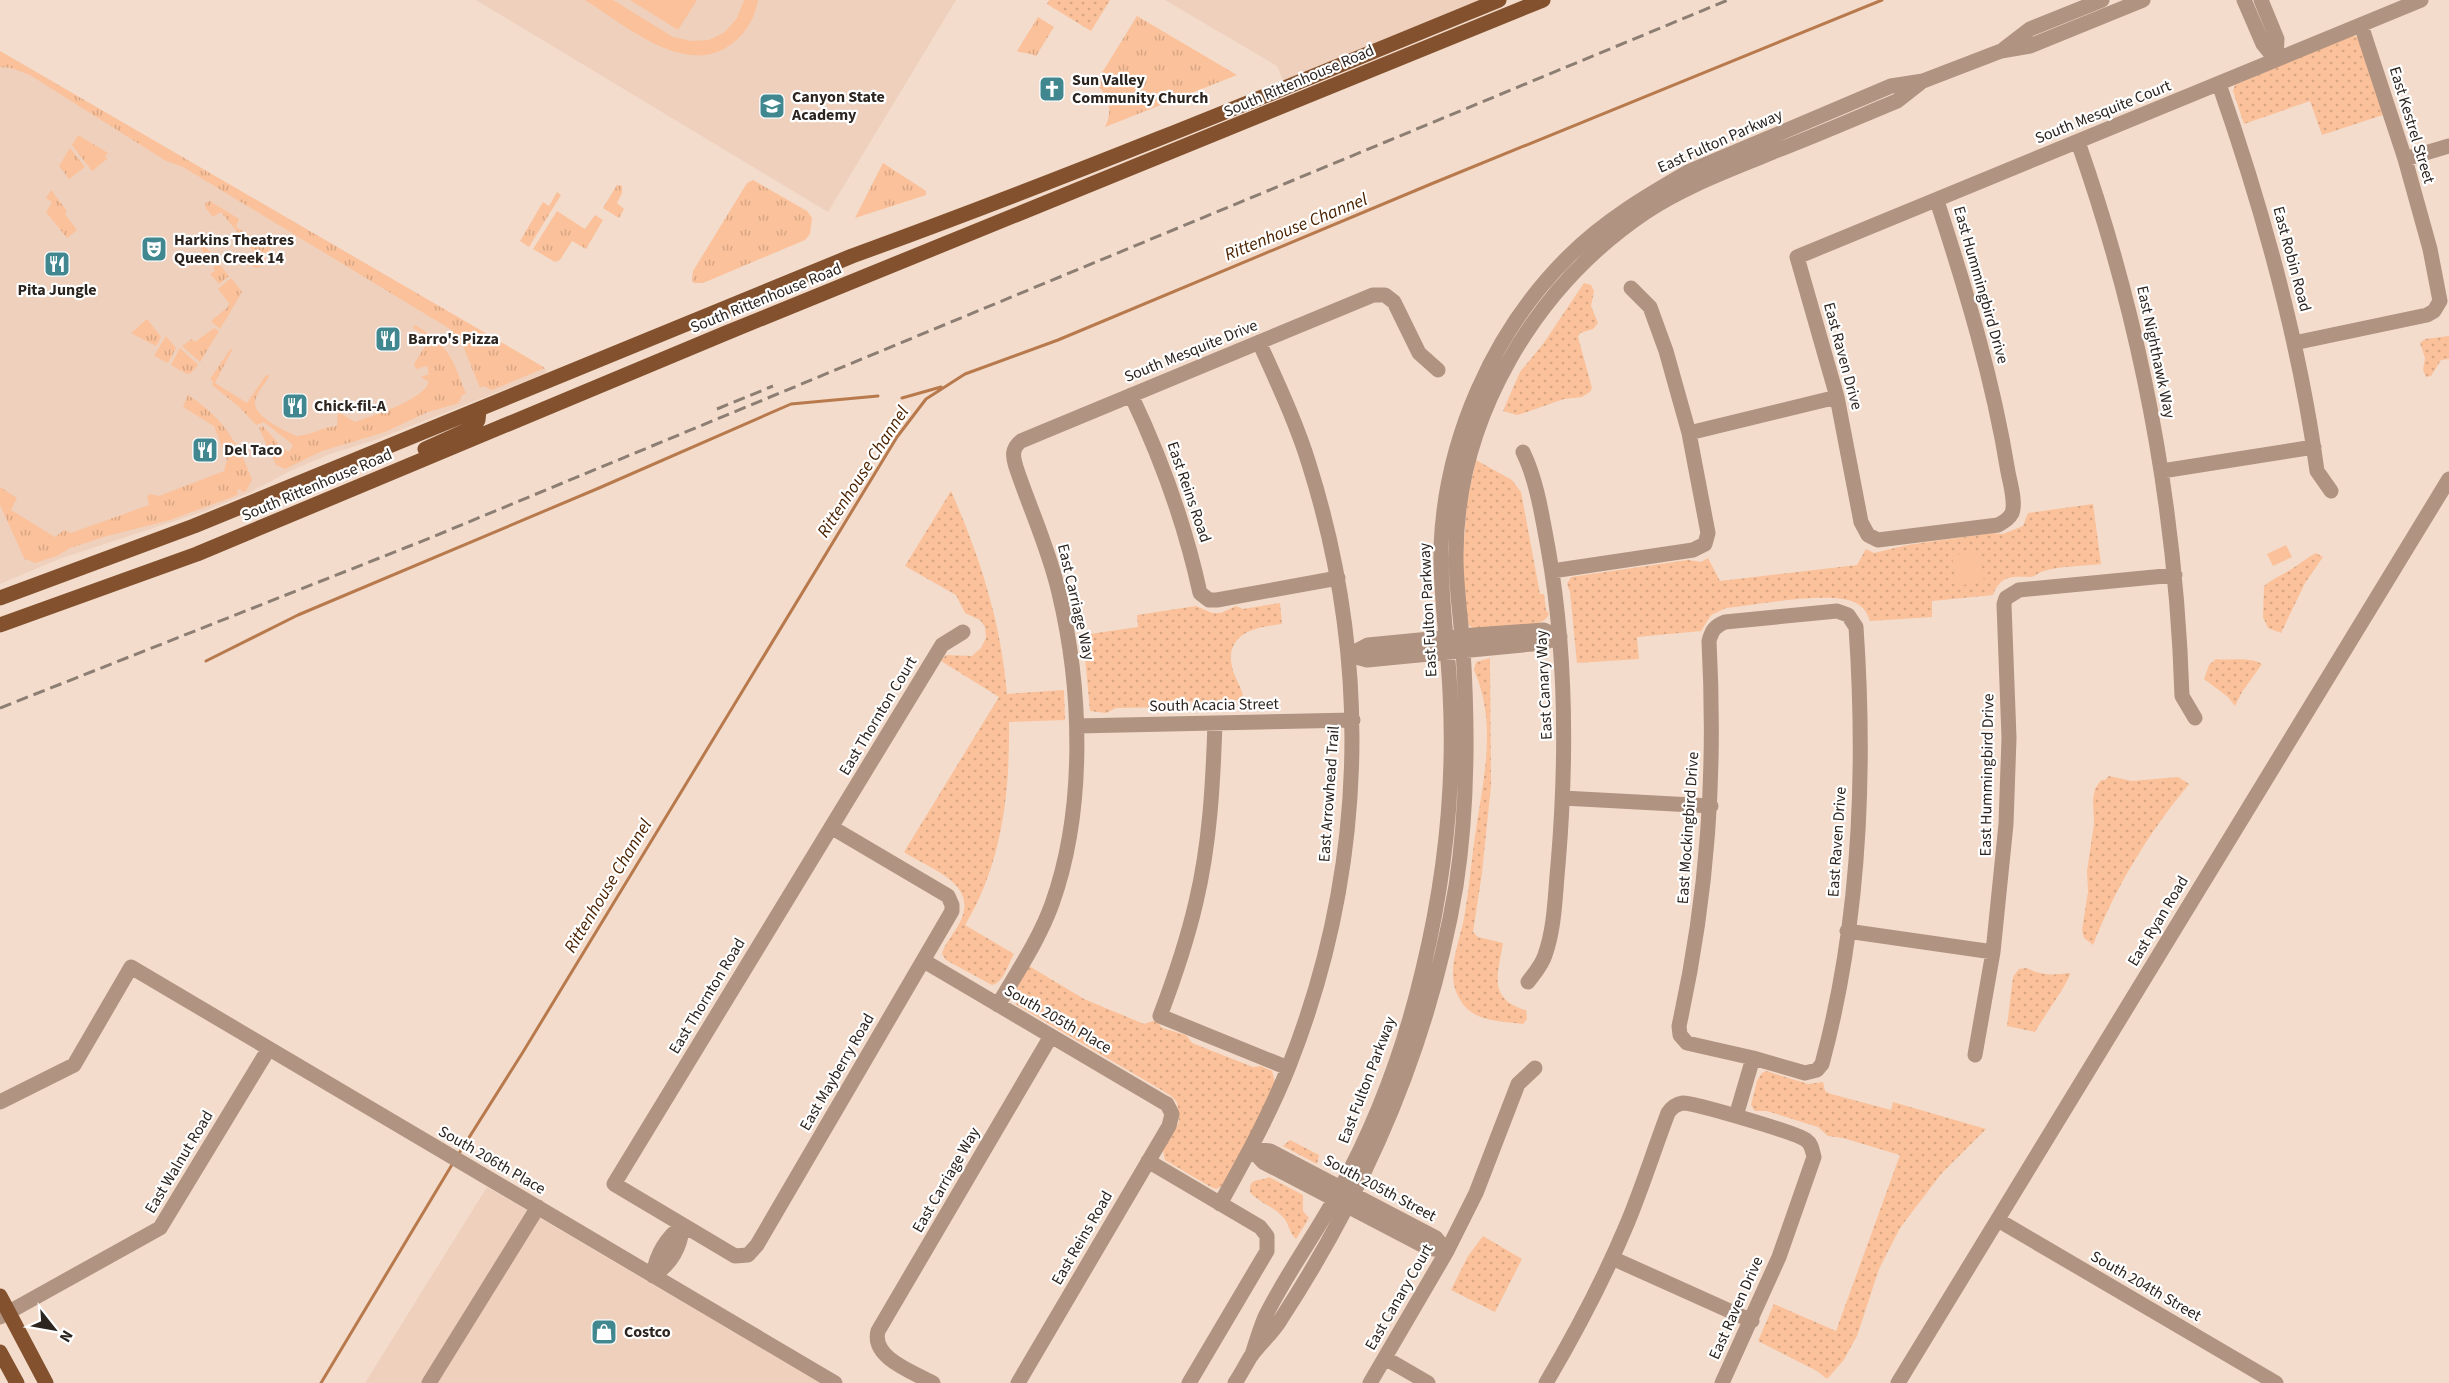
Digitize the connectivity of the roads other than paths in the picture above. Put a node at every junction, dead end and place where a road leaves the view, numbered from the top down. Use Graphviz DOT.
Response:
graph roads {
  1 [pos="1499,0"];
  2 [pos="2102,0"];
  3 [pos="2143,0"];
  4 [pos="2244,0"];
  5 [pos="2261,0"];
  6 [pos="2421,0"];
  7 [pos="1533,2"];
  8 [pos="2361,25"];
  9 [pos="2001,51"];
  10 [pos="2276,60"];
  11 [pos="2219,84"];
  12 [pos="2078,142"];
  13 [pos="2449,146"];
  14 [pos="2405,159"];
  15 [pos="1937,201"];
  16 [pos="1797,257"];
  17 [pos="848,258"];
  18 [pos="857,280"];
  19 [pos="1631,288"];
  20 [pos="1259,342"];
  21 [pos="2294,343"];
  22 [pos="1438,370"];
  23 [pos="1131,395"];
  24 [pos="1837,397"];
  25 [pos="479,411"];
  26 [pos="1689,434"];
  27 [pos="2314,447"];
  28 [pos="1014,448"];
  29 [pos="1523,452"];
  30 [pos="414,464"];
  31 [pos="2162,471"];
  32 [pos="2449,479"];
  33 [pos="2331,491"];
  34 [pos="276,493"];
  35 [pos="1868,535"];
  36 [pos="197,554"];
  37 [pos="1552,571"];
  38 [pos="2175,575"];
  39 [pos="1338,578"];
  40 [pos="16,592"];
  41 [pos="0,598"];
  42 [pos="1848,615"];
  43 [pos="24,617"];
  44 [pos="0,625"];
  45 [pos="963,632"];
  46 [pos="1560,637"];
  47 [pos="1455,644"];
  48 [pos="1350,655"];
  49 [pos="2195,718"];
  50 [pos="1353,720"];
  51 [pos="1215,723"];
  52 [pos="1077,726"];
  53 [pos="1563,798"];
  54 [pos="1711,806"];
  55 [pos="831,827"];
  56 [pos="1847,932"];
  57 [pos="1994,952"];
  58 [pos="924,961"];
  59 [pos="1528,982"];
  60 [pos="998,1005"];
  61 [pos="1051,1036"];
  62 [pos="268,1050"];
  63 [pos="1976,1055"];
  64 [pos="1753,1058"];
  65 [pos="1288,1068"];
  66 [pos="1535,1068"];
  67 [pos="0,1102"];
  68 [pos="1172,1111"];
  69 [pos="1736,1116"];
  70 [pos="1251,1149"];
  71 [pos="1148,1161"];
  72 [pos="1344,1197"];
  73 [pos="1220,1203"];
  74 [pos="538,1207"];
  75 [pos="1998,1220"];
  76 [pos="683,1225"];
  77 [pos="1447,1251"];
  78 [pos="1612,1258"];
  79 [pos="653,1276"];
  80 [pos="0,1296"];
  81 [pos="4,1314"];
  82 [pos="1752,1321"];
  83 [pos="0,1352"];
  84 [pos="1385,1358"];
  85 [pos="17,1383"];
  86 [pos="46,1383"];
  87 [pos="429,1383"];
  88 [pos="835,1383"];
  89 [pos="933,1383"];
  90 [pos="1018,1383"];
  91 [pos="1189,1383"];
  92 [pos="1236,1383"];
  93 [pos="1370,1383"];
  94 [pos="1428,1383"];
  95 [pos="1546,1383"];
  96 [pos="1722,1383"];
  97 [pos="1898,1383"];
  98 [pos="2276,1383"];
  1 -- 17 [label="main road, South Rittenhouse Road"];
  2 -- 9 [label="street, East Fulton Parkway"];
  3 -- 9 [label="street, East Fulton Parkway"];
  4 -- 10 [label="street"];
  5 -- 10 [label="street"];
  6 -- 8 [label="street, South Mesquite Court"];
  7 -- 18 [label="main road, South Rittenhouse Road"];
  8 -- 10 [label="street, South Mesquite Court"];
  8 -- 14 [label="street, East Kestrel Street"];
  9 -- 47 [label="street, East Fulton Parkway"];
  10 -- 11 [label="street, South Mesquite Court"];
  11 -- 12 [label="street, South Mesquite Court"];
  11 -- 21 [label="street, East Robin Road"];
  12 -- 15 [label="street, South Mesquite Court"];
  12 -- 31 [label="street, East Nighthawk Way"];
  13 -- 14 [label="street"];
  14 -- 21 [label="street, East Kestrel Street"];
  15 -- 16 [label="street, South Mesquite Court"];
  15 -- 35 [label="street, East Hummingbird Drive"];
  16 -- 24 [label="street, East Raven Drive"];
  17 -- 18 [label="main road"];
  17 -- 25 [label="main road, South Rittenhouse Road"];
  18 -- 30 [label="main road, South Rittenhouse Road"];
  19 -- 26 [label="street"];
  20 -- 22 [label="street, South Mesquite Drive"];
  20 -- 23 [label="street, South Mesquite Drive"];
  20 -- 39 [label="street, East Arrowhead Trail"];
  21 -- 27 [label="street, East Robin Road"];
  23 -- 28 [label="street, South Mesquite Drive"];
  23 -- 39 [label="street, East Reins Road"];
  24 -- 26 [label="street"];
  24 -- 35 [label="street, East Raven Drive"];
  25 -- 30 [label="main road"];
  25 -- 34 [label="main road, South Rittenhouse Road"];
  26 -- 37 [label="street"];
  27 -- 31 [label="street"];
  27 -- 33 [label="street, East Robin Road"];
  28 -- 52 [label="street, East Carriage Way"];
  29 -- 37 [label="street"];
  30 -- 36 [label="main road, South Rittenhouse Road"];
  31 -- 38 [label="street, East Nighthawk Way"];
  32 -- 75 [label="street, East Ryan Road"];
  34 -- 36 [label="main road"];
  34 -- 40 [label="main road, South Rittenhouse Road"];
  36 -- 43 [label="main road, South Rittenhouse Road"];
  37 -- 46 [label="street, East Canary Way"];
  38 -- 49 [label="street, East Nighthawk Way"];
  38 -- 57 [label="street, East Hummingbird Drive"];
  39 -- 48 [label="street, East Arrowhead Trail"];
  40 -- 41 [label="main road, South Rittenhouse Road"];
  40 -- 43 [label="main road"];
  42 -- 54 [label="street, East Mockingbird Drive"];
  42 -- 56 [label="street, East Raven Drive"];
  43 -- 44 [label="main road, South Rittenhouse Road"];
  45 -- 55 [label="street, East Thornton Court"];
  46 -- 47 [label="street"];
  46 -- 53 [label="street, East Canary Way"];
  47 -- 48 [label="street"];
  47 -- 72 [label="street, East Fulton Parkway"];
  48 -- 50 [label="street, East Arrowhead Trail"];
  50 -- 51 [label="street, South Acacia Street"];
  50 -- 65 [label="street, East Arrowhead Trail"];
  51 -- 52 [label="street, South Acacia Street"];
  51 -- 65 [label="street"];
  52 -- 60 [label="street, East Carriage Way"];
  53 -- 54 [label="street"];
  53 -- 59 [label="street"];
  54 -- 64 [label="street, East Mockingbird Drive"];
  55 -- 58 [label="street, East Mayberry Road"];
  55 -- 76 [label="street, East Thornton Road"];
  56 -- 57 [label="street"];
  56 -- 64 [label="street, East Raven Drive"];
  57 -- 63 [label="street, East Hummingbird Drive"];
  58 -- 60 [label="street, South 205th Place"];
  58 -- 76 [label="street, East Mayberry Road"];
  60 -- 61 [label="street, South 205th Place"];
  61 -- 68 [label="street, South 205th Place"];
  61 -- 89 [label="street, East Carriage Way"];
  62 -- 67 [label="street, South 206th Place"];
  62 -- 74 [label="street, South 206th Place"];
  62 -- 81 [label="street, East Walnut Road"];
  64 -- 69 [label="street"];
  65 -- 70 [label="street, East Arrowhead Trail"];
  66 -- 77 [label="street, East Canary Court"];
  68 -- 71 [label="street, East Reins Road"];
  69 -- 78 [label="street"];
  69 -- 82 [label="street, East Raven Drive"];
  70 -- 72 [label="street, South 205th Street"];
  70 -- 73 [label="street, East Arrowhead Trail"];
  71 -- 73 [label="street"];
  71 -- 90 [label="street, East Reins Road"];
  72 -- 77 [label="street, South 205th Street"];
  72 -- 92 [label="street, East Fulton Parkway"];
  73 -- 91 [label="street"];
  74 -- 79 [label="street, South 206th Place"];
  74 -- 87 [label="street"];
  75 -- 97 [label="street, East Ryan Road"];
  75 -- 98 [label="street, South 204th Street"];
  76 -- 79 [label="street"];
  77 -- 84 [label="street, East Canary Court"];
  78 -- 82 [label="street"];
  78 -- 95 [label="street"];
  79 -- 88 [label="street, South 206th Place"];
  80 -- 81 [label="main road"];
  81 -- 86 [label="main road"];
  82 -- 96 [label="street, East Raven Drive"];
  83 -- 85 [label="main road"];
  84 -- 93 [label="street, East Canary Court"];
  84 -- 94 [label="street"];
}
